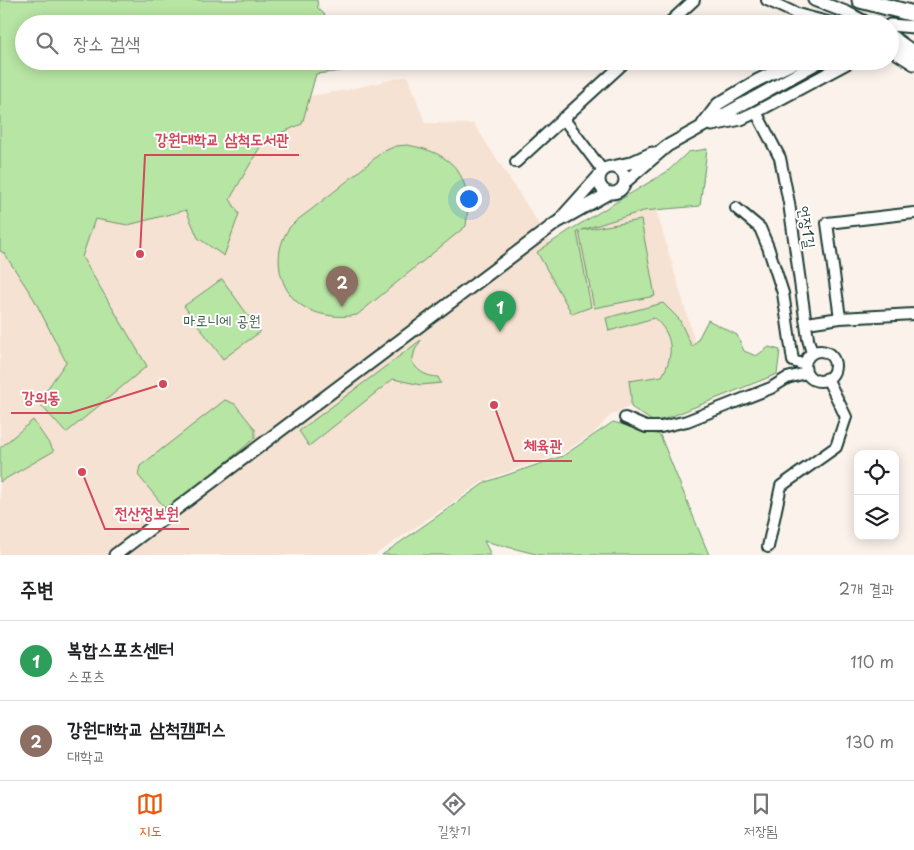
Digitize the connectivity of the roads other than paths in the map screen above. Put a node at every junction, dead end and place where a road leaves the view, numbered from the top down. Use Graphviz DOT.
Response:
graph roads {
  1 [pos="694,0"];
  2 [pos="767,0"];
  3 [pos="814,0"];
  4 [pos="860,0"];
  5 [pos="900,0"];
  6 [pos="914,4"];
  7 [pos="914,14"];
  8 [pos="678,15"];
  9 [pos="799,15"];
  10 [pos="852,15"];
  11 [pos="899,25"];
  12 [pos="914,26"];
  13 [pos="899,42"];
  14 [pos="914,52"];
  15 [pos="899,55"];
  16 [pos="914,64"];
  17 [pos="616,70"];
  18 [pos="779,70"];
  19 [pos="805,70"];
  20 [pos="834,70"];
  21 [pos="756,112"];
  22 [pos="563,118"];
  23 [pos="698,129"];
  24 [pos="667,146"];
  25 [pos="516,162"];
  26 [pos="605,172"];
  27 [pos="625,182"];
  28 [pos="609,193"];
  29 [pos="736,208"];
  30 [pos="914,214"];
  31 [pos="556,223"];
  32 [pos="914,314"];
  33 [pos="840,318"];
  34 [pos="807,323"];
  35 [pos="812,353"];
  36 [pos="806,369"];
  37 [pos="827,378"];
  38 [pos="625,418"];
  39 [pos="768,547"];
  40 [pos="115,555"];
  1 -- 8 [label="street"];
  2 -- 9 [label="street"];
  3 -- 10 [label="street"];
  4 -- 7 [label="main road"];
  5 -- 6 [label="main road"];
  11 -- 12 [label="street"];
  13 -- 14 [label="street"];
  15 -- 16 [label="street"];
  17 -- 22 [label="street"];
  18 -- 23 [label="street"];
  19 -- 23 [label="street"];
  20 -- 21 [label="street"];
  21 -- 23 [label="street"];
  21 -- 34 [label="street, 언장1길"];
  22 -- 25 [label="street"];
  22 -- 26 [label="street"];
  23 -- 24 [label="street"];
  24 -- 26 [label="street"];
  24 -- 27 [label="street"];
  26 -- 27 [label="street"];
  26 -- 28 [label="street"];
  26 -- 31 [label="street"];
  27 -- 28 [label="street"];
  28 -- 31 [label="street"];
  29 -- 36 [label="street"];
  30 -- 33 [label="street"];
  31 -- 40 [label="street"];
  32 -- 33 [label="street"];
  33 -- 34 [label="street"];
  34 -- 35 [label="street, 언장1길"];
  35 -- 36 [label="street"];
  35 -- 37 [label="street"];
  36 -- 37 [label="street"];
  36 -- 38 [label="street"];
  37 -- 39 [label="street"];
}
